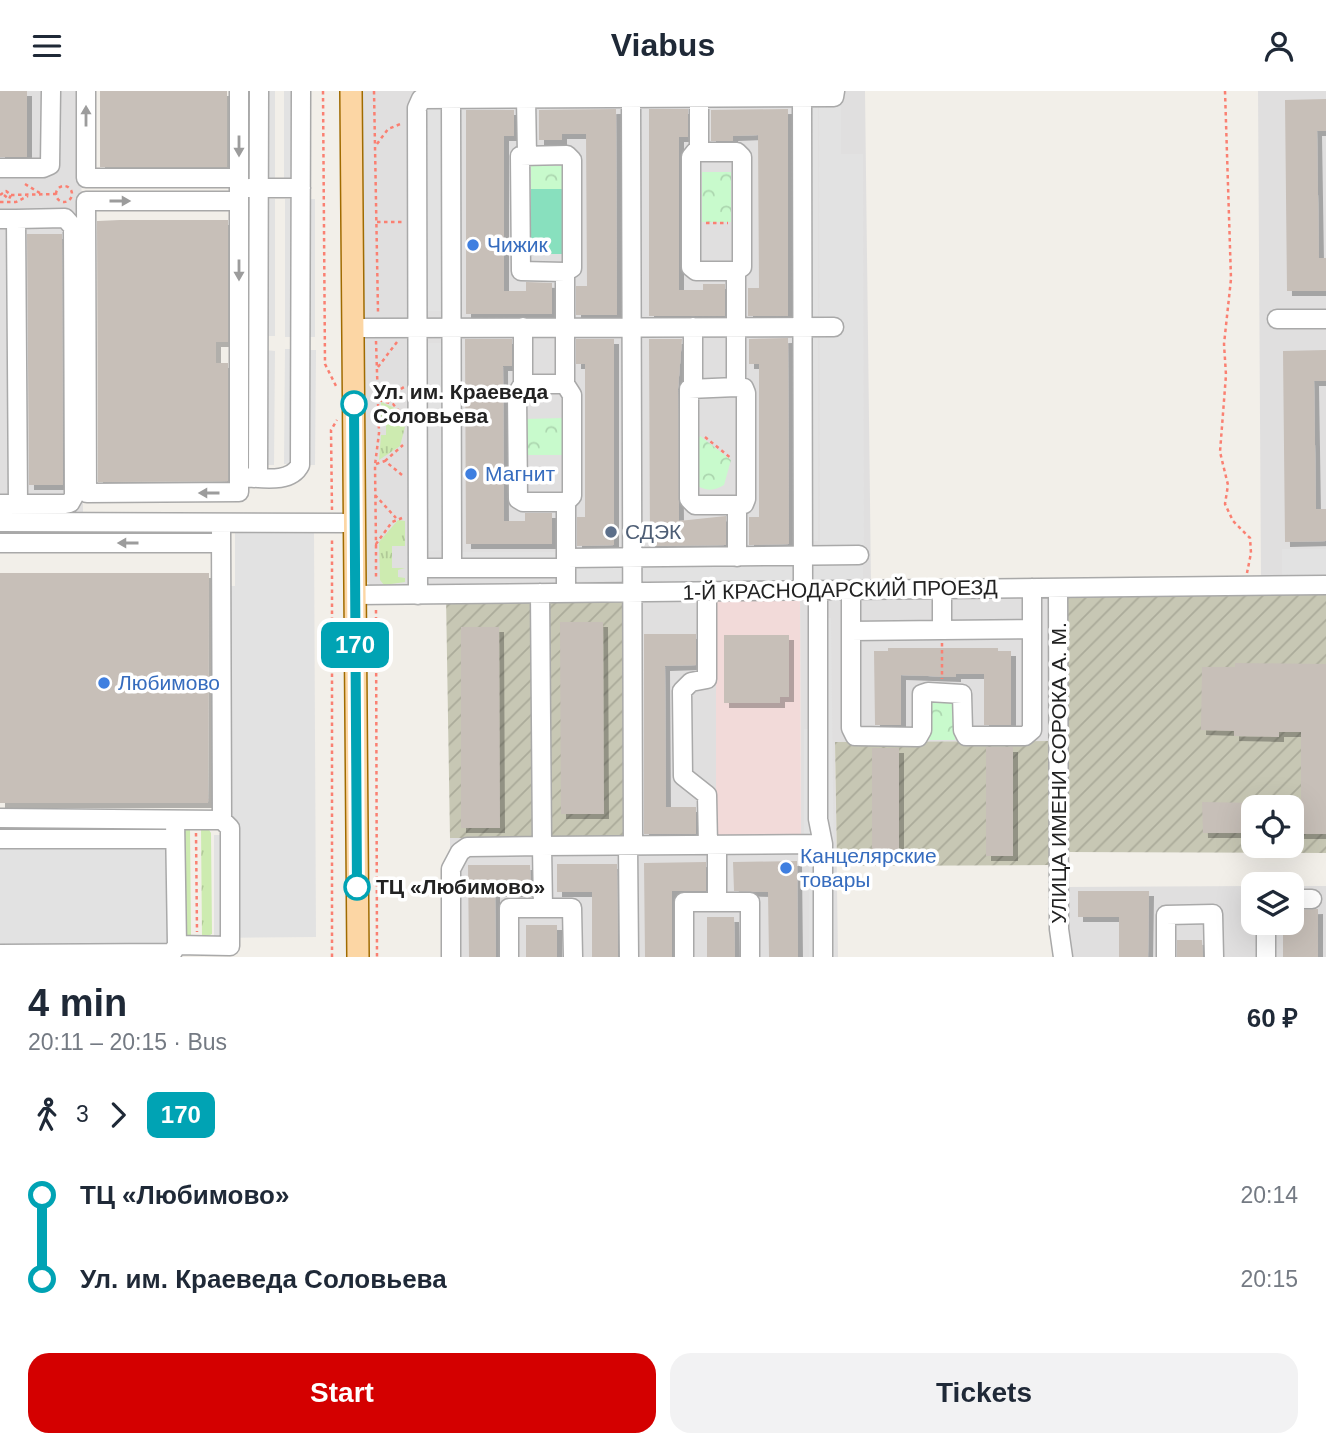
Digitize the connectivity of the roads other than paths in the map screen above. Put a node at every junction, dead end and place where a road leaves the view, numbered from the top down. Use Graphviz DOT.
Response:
graph roads {
  1 [pos="51,91"];
  2 [pos="86,91"];
  3 [pos="239,91"];
  4 [pos="259,91"];
  5 [pos="301,91"];
  6 [pos="351,91"];
  7 [pos="835,91"];
  8 [pos="631,97"];
  9 [pos="699,97"];
  10 [pos="802,97"];
  11 [pos="451,98"];
  12 [pos="526,98"];
  13 [pos="699,152"];
  14 [pos="527,155"];
  15 [pos="0,168"];
  16 [pos="80,182"];
  17 [pos="259,188"];
  18 [pos="301,188"];
  19 [pos="239,189"];
  20 [pos="79,196"];
  21 [pos="8,219"];
  22 [pos="736,271"];
  23 [pos="565,272"];
  24 [pos="1277,319"];
  25 [pos="1326,319"];
  26 [pos="417,327"];
  27 [pos="451,327"];
  28 [pos="523,327"];
  29 [pos="565,327"];
  30 [pos="631,327"];
  31 [pos="693,327"];
  32 [pos="736,327"];
  33 [pos="803,327"];
  34 [pos="834,327"];
  35 [pos="353,328"];
  36 [pos="523,384"];
  37 [pos="565,384"];
  38 [pos="693,387"];
  39 [pos="736,387"];
  40 [pos="239,477"];
  41 [pos="258,477"];
  42 [pos="566,502"];
  43 [pos="9,504"];
  44 [pos="737,505"];
  45 [pos="0,522"];
  46 [pos="354,523"];
  47 [pos="221,524"];
  48 [pos="0,543"];
  49 [pos="221,544"];
  50 [pos="859,555"];
  51 [pos="631,557"];
  52 [pos="737,557"];
  53 [pos="803,557"];
  54 [pos="566,563"];
  55 [pos="418,568"];
  56 [pos="452,568"];
  57 [pos="1326,585"];
  58 [pos="1032,588"];
  59 [pos="1058,588"];
  60 [pos="942,589"];
  61 [pos="811,590"];
  62 [pos="851,590"];
  63 [pos="707,591"];
  64 [pos="632,592"];
  65 [pos="540,593"];
  66 [pos="566,593"];
  67 [pos="355,595"];
  68 [pos="418,595"];
  69 [pos="1032,629"];
  70 [pos="942,630"];
  71 [pos="851,631"];
  72 [pos="2,820"];
  73 [pos="176,820"];
  74 [pos="222,820"];
  75 [pos="0,839"];
  76 [pos="175,839"];
  77 [pos="823,844"];
  78 [pos="631,845"];
  79 [pos="712,845"];
  80 [pos="542,846"];
  81 [pos="1304,898"];
  82 [pos="1312,898"];
  83 [pos="717,902"];
  84 [pos="543,908"];
  85 [pos="1266,935"];
  86 [pos="177,945"];
  87 [pos="0,954"];
  88 [pos="358,957"];
  89 [pos="451,957"];
  90 [pos="509,957"];
  91 [pos="573,957"];
  92 [pos="629,957"];
  93 [pos="684,957"];
  94 [pos="750,957"];
  95 [pos="824,957"];
  96 [pos="1063,957"];
  97 [pos="1166,957"];
  98 [pos="1214,957"];
  99 [pos="1266,957"];
  1 -- 15 [label="street"];
  16 -- 2 [label="street, one-way"];
  3 -- 19 [label="street, one-way"];
  4 -- 17 [label="street"];
  5 -- 18 [label="street"];
  6 -- 35 [label="main road"];
  7 -- 10 [label="street"];
  8 -- 9 [label="street"];
  8 -- 12 [label="street"];
  8 -- 30 [label="street"];
  9 -- 10 [label="street"];
  9 -- 13 [label="street"];
  10 -- 33 [label="street"];
  11 -- 12 [label="street"];
  11 -- 26 [label="street"];
  11 -- 27 [label="street"];
  12 -- 14 [label="street"];
  13 -- 22 [label="street"];
  13 -- 22 [label="street"];
  14 -- 23 [label="street"];
  14 -- 23 [label="street"];
  16 -- 19 [label="street"];
  16 -- 20 [label="street"];
  17 -- 18 [label="street"];
  17 -- 19 [label="street"];
  17 -- 41 [label="street"];
  18 -- 41 [label="street"];
  20 -- 19 [label="street, one-way"];
  19 -- 40 [label="street, one-way"];
  40 -- 20 [label="street, one-way"];
  21 -- 43 [label="street"];
  21 -- 43 [label="street"];
  22 -- 32 [label="street"];
  23 -- 29 [label="street"];
  24 -- 25 [label="street"];
  26 -- 27 [label="street"];
  26 -- 35 [label="street"];
  26 -- 55 [label="street"];
  27 -- 28 [label="street"];
  27 -- 56 [label="street"];
  28 -- 29 [label="street"];
  28 -- 36 [label="street"];
  29 -- 30 [label="street"];
  29 -- 37 [label="street"];
  30 -- 31 [label="street"];
  30 -- 51 [label="street"];
  31 -- 32 [label="street"];
  31 -- 38 [label="street"];
  32 -- 33 [label="street"];
  32 -- 39 [label="street"];
  33 -- 34 [label="street"];
  33 -- 53 [label="street"];
  35 -- 46 [label="main road"];
  36 -- 37 [label="street"];
  36 -- 42 [label="street"];
  37 -- 42 [label="street"];
  38 -- 39 [label="street"];
  38 -- 44 [label="street"];
  39 -- 44 [label="street"];
  40 -- 41 [label="street"];
  42 -- 54 [label="street"];
  44 -- 52 [label="street"];
  45 -- 47 [label="street"];
  46 -- 47 [label="street"];
  46 -- 67 [label="main road"];
  47 -- 49 [label="street"];
  49 -- 48 [label="street, one-way"];
  49 -- 74 [label="street"];
  50 -- 53 [label="street"];
  51 -- 52 [label="street"];
  51 -- 54 [label="street"];
  51 -- 64 [label="street"];
  52 -- 53 [label="street"];
  53 -- 61 [label="street"];
  54 -- 56 [label="street"];
  54 -- 66 [label="street"];
  55 -- 56 [label="street"];
  55 -- 68 [label="street"];
  57 -- 59 [label="street, 1-Й КРАСНОДАРСКИЙ ПРОЕЗД"];
  58 -- 59 [label="street, 1-Й КРАСНОДАРСКИЙ ПРОЕЗД"];
  58 -- 60 [label="street, 1-Й КРАСНОДАРСКИЙ ПРОЕЗД"];
  58 -- 69 [label="street"];
  59 -- 96 [label="street, УЛИЦА ИМЕНИ СОРОКА А. М."];
  60 -- 62 [label="street, 1-Й КРАСНОДАРСКИЙ ПРОЕЗД"];
  60 -- 70 [label="street"];
  61 -- 62 [label="street, 1-Й КРАСНОДАРСКИЙ ПРОЕЗД"];
  61 -- 63 [label="street, 1-Й КРАСНОДАРСКИЙ ПРОЕЗД"];
  61 -- 77 [label="street"];
  62 -- 71 [label="street"];
  63 -- 64 [label="street, 1-Й КРАСНОДАРСКИЙ ПРОЕЗД"];
  63 -- 79 [label="street"];
  64 -- 66 [label="street, 1-Й КРАСНОДАРСКИЙ ПРОЕЗД"];
  64 -- 78 [label="street"];
  65 -- 66 [label="street, 1-Й КРАСНОДАРСКИЙ ПРОЕЗД"];
  65 -- 68 [label="street, 1-Й КРАСНОДАРСКИЙ ПРОЕЗД"];
  65 -- 80 [label="street"];
  67 -- 68 [label="street, 1-Й КРАСНОДАРСКИЙ ПРОЕЗД"];
  67 -- 88 [label="main road"];
  69 -- 70 [label="street"];
  69 -- 71 [label="street"];
  70 -- 71 [label="street"];
  72 -- 73 [label="street"];
  73 -- 74 [label="street"];
  73 -- 76 [label="street"];
  74 -- 86 [label="street"];
  75 -- 76 [label="street"];
  76 -- 86 [label="street"];
  77 -- 79 [label="street"];
  77 -- 95 [label="street"];
  78 -- 79 [label="street"];
  78 -- 80 [label="street"];
  78 -- 92 [label="street"];
  79 -- 83 [label="street"];
  80 -- 84 [label="street"];
  80 -- 89 [label="street"];
  81 -- 82 [label="street"];
  83 -- 93 [label="street"];
  83 -- 94 [label="street"];
  84 -- 90 [label="street"];
  84 -- 91 [label="street"];
  85 -- 99 [label="street"];
  86 -- 87 [label="street"];
  97 -- 98 [label="street"];
}
